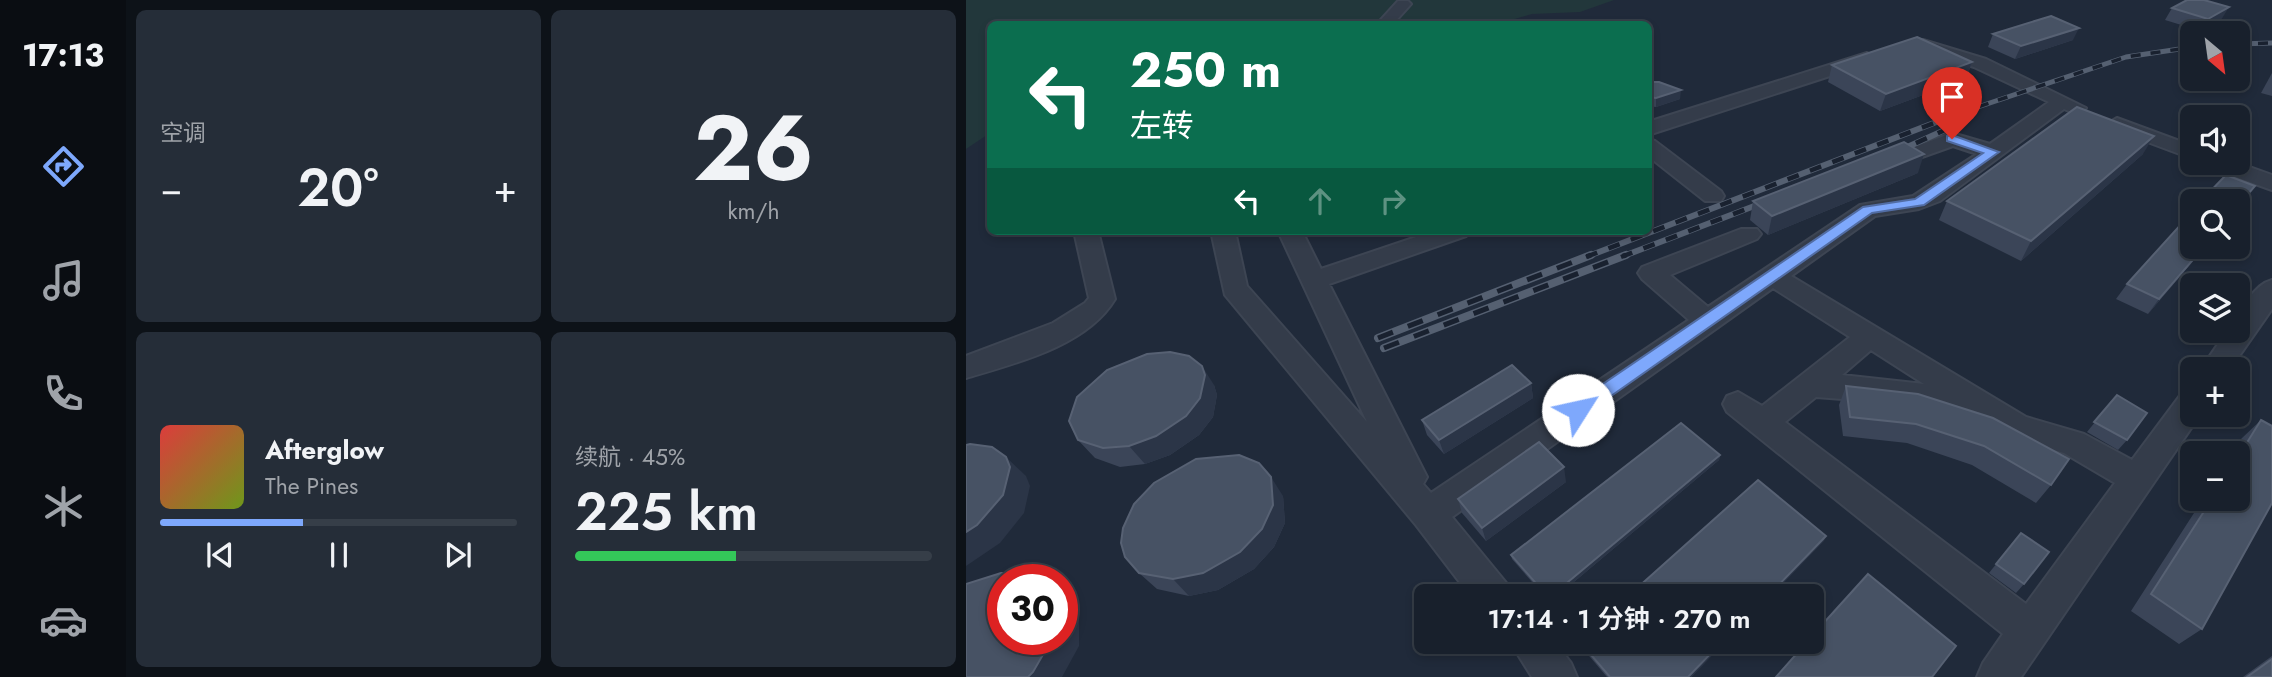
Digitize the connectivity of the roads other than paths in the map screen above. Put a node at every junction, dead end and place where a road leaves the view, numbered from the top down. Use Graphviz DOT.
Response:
graph roads {
  1 [pos="1402,4"];
  2 [pos="1388,21"];
  3 [pos="1905,45"];
  4 [pos="1886,51"];
  5 [pos="2060,103"];
  6 [pos="1652,128"];
  7 [pos="1652,148"];
  8 [pos="2180,148"];
  9 [pos="1993,152"];
  10 [pos="1908,156"];
  11 [pos="2250,175"];
  12 [pos="2272,183"];
  13 [pos="1713,196"];
  14 [pos="1749,234"];
  15 [pos="1087,235"];
  16 [pos="1224,235"];
  17 [pos="1292,235"];
  18 [pos="1446,235"];
  19 [pos="1772,276"];
  20 [pos="1314,280"];
  21 [pos="2272,289"];
  22 [pos="1707,321"];
  23 [pos="1870,336"];
  24 [pos="2224,357"];
  25 [pos="966,368"];
  26 [pos="1810,385"];
  27 [pos="2180,419"];
  28 [pos="2017,427"];
  29 [pos="2137,479"];
  30 [pos="1428,514"];
  31 [pos="1484,584"];
  32 [pos="2030,631"];
  33 [pos="1539,654"];
  34 [pos="1557,677"];
  35 [pos="1997,677"];
  1 -- 2 [label="street"];
  3 -- 5 [label="street"];
  4 -- 6 [label="street"];
  5 -- 8 [label="street"];
  5 -- 9 [label="street"];
  7 -- 13 [label="street"];
  9 -- 10 [label="street"];
  9 -- 19 [label="street"];
  11 -- 12 [label="street"];
  14 -- 22 [label="street"];
  15 -- 25 [label="street"];
  16 -- 30 [label="street"];
  17 -- 20 [label="street"];
  18 -- 20 [label="street"];
  19 -- 22 [label="street"];
  19 -- 23 [label="street"];
  20 -- 30 [label="street"];
  21 -- 24 [label="street"];
  22 -- 30 [label="street"];
  23 -- 26 [label="street"];
  23 -- 28 [label="street"];
  26 -- 28 [label="street"];
  26 -- 32 [label="street"];
  27 -- 29 [label="street"];
  28 -- 29 [label="street"];
  29 -- 32 [label="street"];
  30 -- 31 [label="street"];
  32 -- 35 [label="street"];
  33 -- 34 [label="street"];
}
